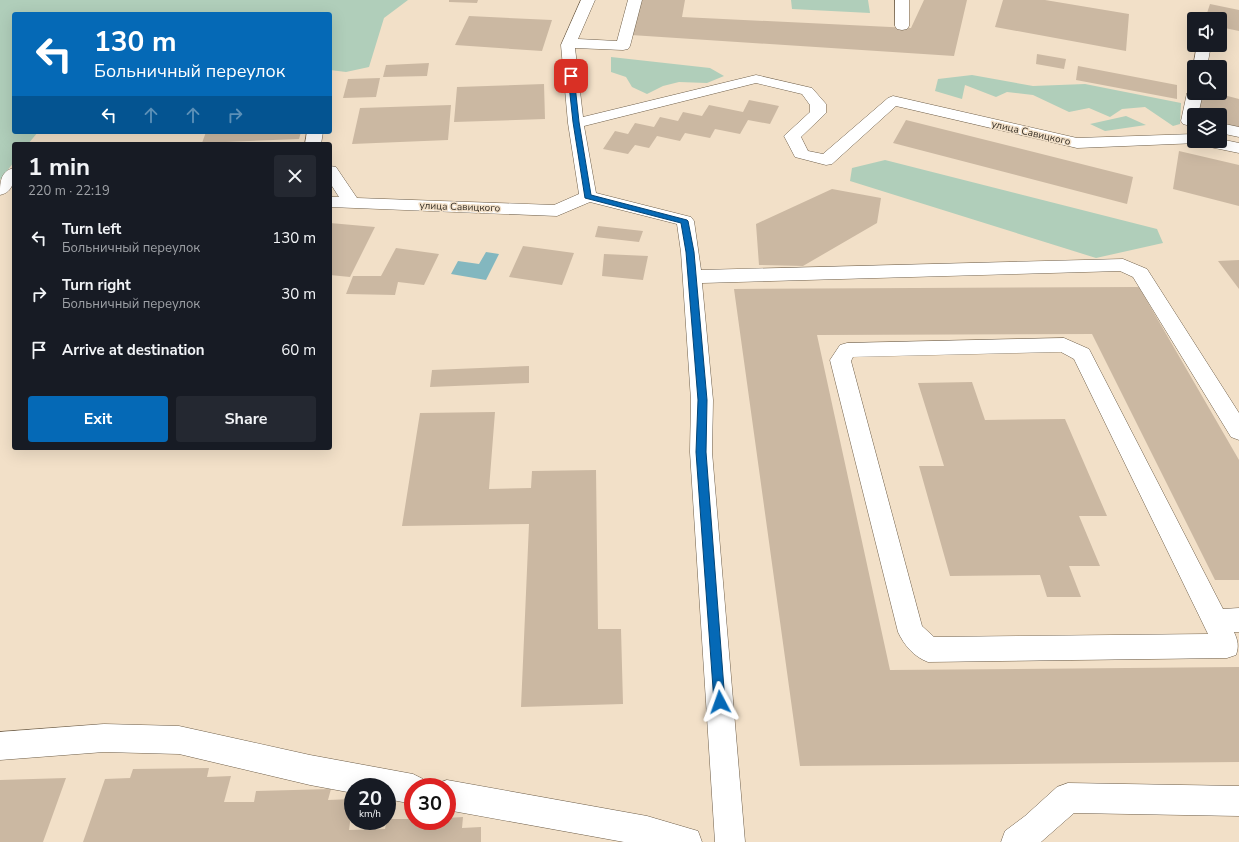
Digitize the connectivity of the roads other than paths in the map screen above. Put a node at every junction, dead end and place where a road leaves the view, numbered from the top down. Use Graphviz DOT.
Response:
graph roads {
  1 [pos="588,0"];
  2 [pos="635,0"];
  3 [pos="902,0"];
  4 [pos="902,26"];
  5 [pos="569,43"];
  6 [pos="576,122"];
  7 [pos="1227,129"];
  8 [pos="1239,132"];
  9 [pos="1187,139"];
  10 [pos="1227,146"];
  11 [pos="1239,148"];
  12 [pos="332,174"];
  13 [pos="12,175"];
  14 [pos="0,190"];
  15 [pos="588,196"];
  16 [pos="332,202"];
  17 [pos="353,204"];
  18 [pos="692,277"];
  19 [pos="1239,431"];
  20 [pos="1228,620"];
  21 [pos="0,746"];
  22 [pos="404,787"];
  23 [pos="456,797"];
  24 [pos="1239,801"];
  25 [pos="687,842"];
  26 [pos="730,842"];
  27 [pos="1016,842"];
  1 -- 5 [label="street"];
  2 -- 5 [label="street"];
  3 -- 4 [label="street"];
  5 -- 6 [label="street"];
  6 -- 9 [label="street, улица Савицкого"];
  6 -- 15 [label="street"];
  7 -- 8 [label="street"];
  10 -- 11 [label="street"];
  12 -- 17 [label="street"];
  13 -- 14 [label="street"];
  15 -- 17 [label="street, улица Савицкого"];
  15 -- 18 [label="street"];
  16 -- 17 [label="street, улица Савицкого"];
  18 -- 19 [label="street"];
  18 -- 26 [label="street"];
  20 -- 20 [label="street"];
  21 -- 22 [label="street"];
  23 -- 25 [label="street"];
  24 -- 27 [label="street"];
}
